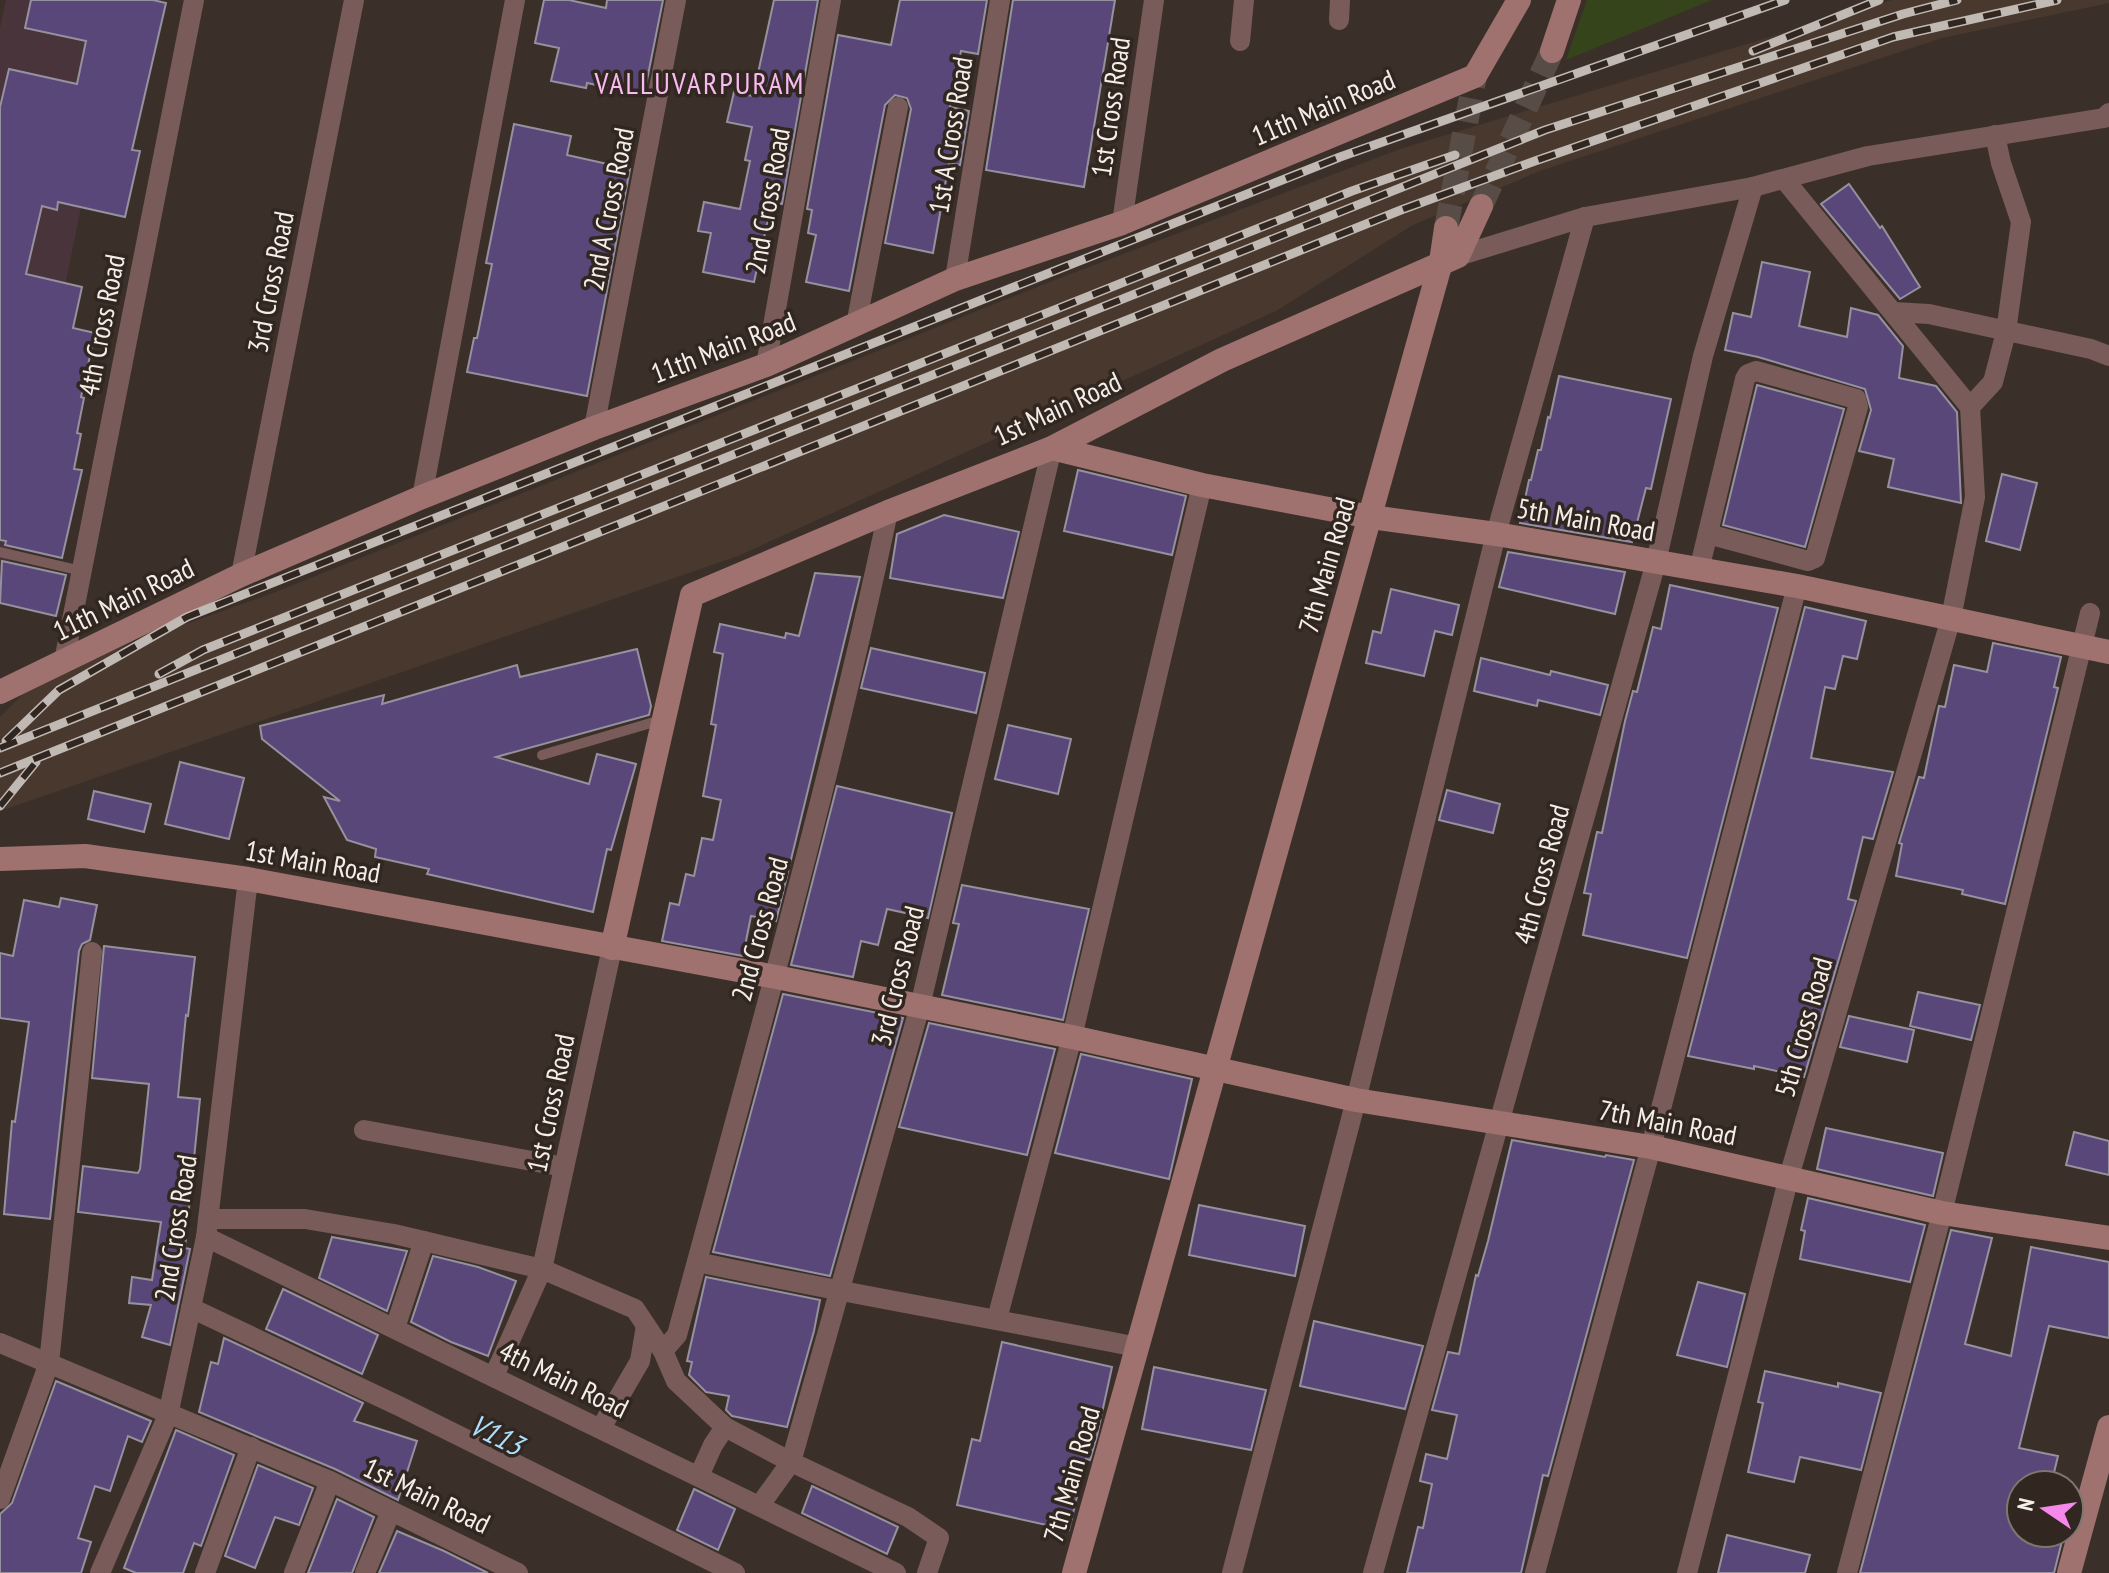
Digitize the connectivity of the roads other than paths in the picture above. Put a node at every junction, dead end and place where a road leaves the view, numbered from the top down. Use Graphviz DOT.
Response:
graph roads {
  1 [pos="194,0"];
  2 [pos="354,0"];
  3 [pos="515,0"];
  4 [pos="676,0"];
  5 [pos="831,0"];
  6 [pos="1000,0"];
  7 [pos="1154,0"];
  8 [pos="1244,0"];
  9 [pos="1519,0"];
  10 [pos="1569,0"];
  11 [pos="1240,41"];
  12 [pos="1552,51"];
  13 [pos="898,107"];
  14 [pos="2109,113"];
  15 [pos="1995,135"];
  16 [pos="1784,179"];
  17 [pos="1753,187"];
  18 [pos="1481,206"];
  19 [pos="1585,217"];
  20 [pos="1122,223"];
  21 [pos="1446,228"];
  22 [pos="1449,259"];
  23 [pos="955,279"];
  24 [pos="1893,312"];
  25 [pos="856,325"];
  26 [pos="2006,332"];
  27 [pos="2109,356"];
  28 [pos="766,365"];
  29 [pos="1970,407"];
  30 [pos="594,428"];
  31 [pos="1052,448"];
  32 [pos="1202,485"];
  33 [pos="422,497"];
  34 [pos="888,512"];
  35 [pos="1371,517"];
  36 [pos="1496,534"];
  37 [pos="1708,534"];
  38 [pos="0,552"];
  39 [pos="1656,562"];
  40 [pos="1699,570"];
  41 [pos="82,571"];
  42 [pos="241,575"];
  43 [pos="1797,586"];
  44 [pos="2090,613"];
  45 [pos="1951,618"];
  46 [pos="2083,647"];
  47 [pos="2109,652"];
  48 [pos="64,661"];
  49 [pos="0,675"];
  50 [pos="29,678"];
  51 [pos="0,692"];
  52 [pos="663,720"];
  53 [pos="542,755"];
  54 [pos="0,859"];
  55 [pos="248,879"];
  56 [pos="612,948"];
  57 [pos="92,952"];
  58 [pos="776,977"];
  59 [pos="920,1006"];
  60 [pos="1072,1037"];
  61 [pos="1215,1068"];
  62 [pos="1356,1100"];
  63 [pos="1501,1122"];
  64 [pos="364,1130"];
  65 [pos="1651,1147"];
  66 [pos="564,1167"];
  67 [pos="1789,1177"];
  68 [pos="1942,1213"];
  69 [pos="207,1228"];
  70 [pos="2109,1238"];
  71 [pos="424,1241"];
  72 [pos="697,1262"];
  73 [pos="542,1269"];
  74 [pos="839,1292"];
  75 [pos="191,1308"];
  76 [pos="997,1319"];
  77 [pos="646,1326"];
  78 [pos="395,1328"];
  79 [pos="0,1343"];
  80 [pos="1137,1347"];
  81 [pos="663,1351"];
  82 [pos="49,1363"];
  83 [pos="494,1376"];
  84 [pos="168,1415"];
  85 [pos="725,1427"];
  86 [pos="2109,1427"];
  87 [pos="601,1428"];
  88 [pos="251,1447"];
  89 [pos="791,1462"];
  90 [pos="699,1476"];
  91 [pos="330,1481"];
  92 [pos="0,1499"];
  93 [pos="760,1505"];
  94 [pos="391,1511"];
  95 [pos="478,1564"];
  96 [pos="100,1573"];
  97 [pos="205,1573"];
  98 [pos="294,1573"];
  99 [pos="365,1573"];
  100 [pos="518,1573"];
  101 [pos="735,1573"];
  102 [pos="896,1573"];
  103 [pos="927,1573"];
  104 [pos="1074,1573"];
  105 [pos="1232,1573"];
  106 [pos="1373,1573"];
  107 [pos="1535,1573"];
  108 [pos="1687,1573"];
  109 [pos="1847,1573"];
  110 [pos="2069,1573"];
  1 -- 41 [label="street, 4th Cross Road"];
  2 -- 42 [label="street, 3rd Cross Road"];
  3 -- 33 [label="street"];
  4 -- 30 [label="street, 2nd A Cross Road"];
  5 -- 28 [label="street, 2nd Cross Road"];
  6 -- 23 [label="street, 1st A Cross Road"];
  7 -- 20 [label="street, 1st Cross Road"];
  8 -- 11 [label="street"];
  9 -- 20 [label="main road, 11th Main Road"];
  10 -- 12 [label="main road"];
  13 -- 25 [label="street"];
  14 -- 15 [label="street"];
  15 -- 16 [label="street"];
  15 -- 26 [label="street"];
  16 -- 17 [label="street"];
  16 -- 24 [label="street"];
  17 -- 19 [label="street"];
  17 -- 39 [label="street, 4th Cross Road"];
  18 -- 22 [label="main road"];
  19 -- 22 [label="street"];
  19 -- 36 [label="street"];
  20 -- 23 [label="main road, 11th Main Road"];
  21 -- 22 [label="main road"];
  22 -- 31 [label="main road, 1st Main Road"];
  22 -- 35 [label="main road, 7th Main Road"];
  23 -- 25 [label="main road, 11th Main Road"];
  24 -- 26 [label="street"];
  24 -- 29 [label="street"];
  25 -- 28 [label="main road, 11th Main Road"];
  26 -- 27 [label="street"];
  26 -- 29 [label="street"];
  28 -- 30 [label="main road, 11th Main Road"];
  29 -- 45 [label="street, 5th Cross Road"];
  30 -- 33 [label="main road, 11th Main Road"];
  31 -- 32 [label="main road, 5th Main Road"];
  31 -- 34 [label="main road, 1st Main Road"];
  31 -- 59 [label="street, 3rd Cross Road"];
  32 -- 35 [label="main road, 5th Main Road"];
  32 -- 60 [label="street"];
  33 -- 42 [label="main road, 11th Main Road"];
  34 -- 52 [label="main road, 1st Main Road"];
  34 -- 58 [label="street, 2nd Cross Road"];
  35 -- 36 [label="main road, 5th Main Road"];
  35 -- 61 [label="main road, 7th Main Road"];
  36 -- 39 [label="main road, 5th Main Road"];
  36 -- 62 [label="street"];
  37 -- 37 [label="street"];
  37 -- 40 [label="street"];
  38 -- 41 [label="lane"];
  39 -- 40 [label="main road, 5th Main Road"];
  39 -- 63 [label="street, 4th Cross Road"];
  40 -- 43 [label="main road, 5th Main Road"];
  41 -- 48 [label="street, 4th Cross Road"];
  42 -- 48 [label="main road, 11th Main Road"];
  43 -- 45 [label="main road, 5th Main Road"];
  43 -- 65 [label="street"];
  44 -- 46 [label="street"];
  45 -- 46 [label="main road, 5th Main Road"];
  45 -- 67 [label="street, 5th Cross Road"];
  46 -- 47 [label="main road, 5th Main Road"];
  46 -- 68 [label="street"];
  48 -- 50 [label="main road, 11th Main Road"];
  49 -- 50 [label="street"];
  50 -- 51 [label="main road, 11th Main Road"];
  52 -- 53 [label="lane"];
  52 -- 56 [label="main road"];
  54 -- 55 [label="main road, 1st Main Road"];
  55 -- 56 [label="main road, 1st Main Road"];
  55 -- 69 [label="street, 2nd Cross Road"];
  56 -- 58 [label="main road, 1st Main Road"];
  56 -- 66 [label="street, 1st Cross Road"];
  57 -- 82 [label="street"];
  58 -- 59 [label="main road, 1st Main Road"];
  58 -- 72 [label="street, 2nd Cross Road"];
  59 -- 60 [label="main road, 1st Main Road"];
  59 -- 74 [label="street, 3rd Cross Road"];
  60 -- 61 [label="main road, 1st Main Road"];
  60 -- 76 [label="street"];
  61 -- 62 [label="main road, 7th Main Road"];
  61 -- 80 [label="main road, 7th Main Road"];
  62 -- 63 [label="main road, 7th Main Road"];
  62 -- 105 [label="street"];
  63 -- 65 [label="main road, 7th Main Road"];
  63 -- 106 [label="street, 4th Cross Road"];
  64 -- 66 [label="street"];
  65 -- 67 [label="main road, 7th Main Road"];
  65 -- 107 [label="street"];
  66 -- 73 [label="street, 1st Cross Road"];
  67 -- 68 [label="main road, 7th Main Road"];
  67 -- 108 [label="street, 5th Cross Road"];
  68 -- 70 [label="main road, 7th Main Road"];
  68 -- 109 [label="street"];
  69 -- 71 [label="street"];
  69 -- 75 [label="street, 2nd Cross Road"];
  69 -- 78 [label="street, 4th Main Road"];
  71 -- 73 [label="street"];
  71 -- 78 [label="street"];
  72 -- 74 [label="street"];
  72 -- 81 [label="street, 2nd Cross Road"];
  73 -- 77 [label="street"];
  73 -- 83 [label="street, 1st Cross Road"];
  74 -- 76 [label="street"];
  74 -- 89 [label="street, 3rd Cross Road"];
  75 -- 84 [label="street, 2nd Cross Road"];
  75 -- 101 [label="street"];
  76 -- 80 [label="street"];
  77 -- 81 [label="street"];
  77 -- 87 [label="street"];
  78 -- 83 [label="street, 4th Main Road"];
  79 -- 82 [label="street, 1st Main Road"];
  80 -- 104 [label="main road, 7th Main Road"];
  81 -- 85 [label="street"];
  82 -- 84 [label="street, 1st Main Road"];
  82 -- 92 [label="street"];
  83 -- 87 [label="street, 4th Main Road"];
  84 -- 88 [label="street, 1st Main Road"];
  84 -- 96 [label="street, 2nd Cross Road"];
  85 -- 89 [label="street"];
  85 -- 90 [label="street"];
  86 -- 110 [label="main road"];
  87 -- 90 [label="street, 4th Main Road"];
  88 -- 91 [label="street, 1st Main Road"];
  88 -- 97 [label="street"];
  89 -- 93 [label="street, 3rd Cross Road"];
  89 -- 103 [label="street"];
  90 -- 93 [label="street, 4th Main Road"];
  91 -- 94 [label="street, 1st Main Road"];
  91 -- 98 [label="street"];
  93 -- 102 [label="street, 4th Main Road"];
  94 -- 95 [label="street, 1st Main Road"];
  94 -- 99 [label="street"];
  95 -- 100 [label="street, 1st Main Road"];
}
